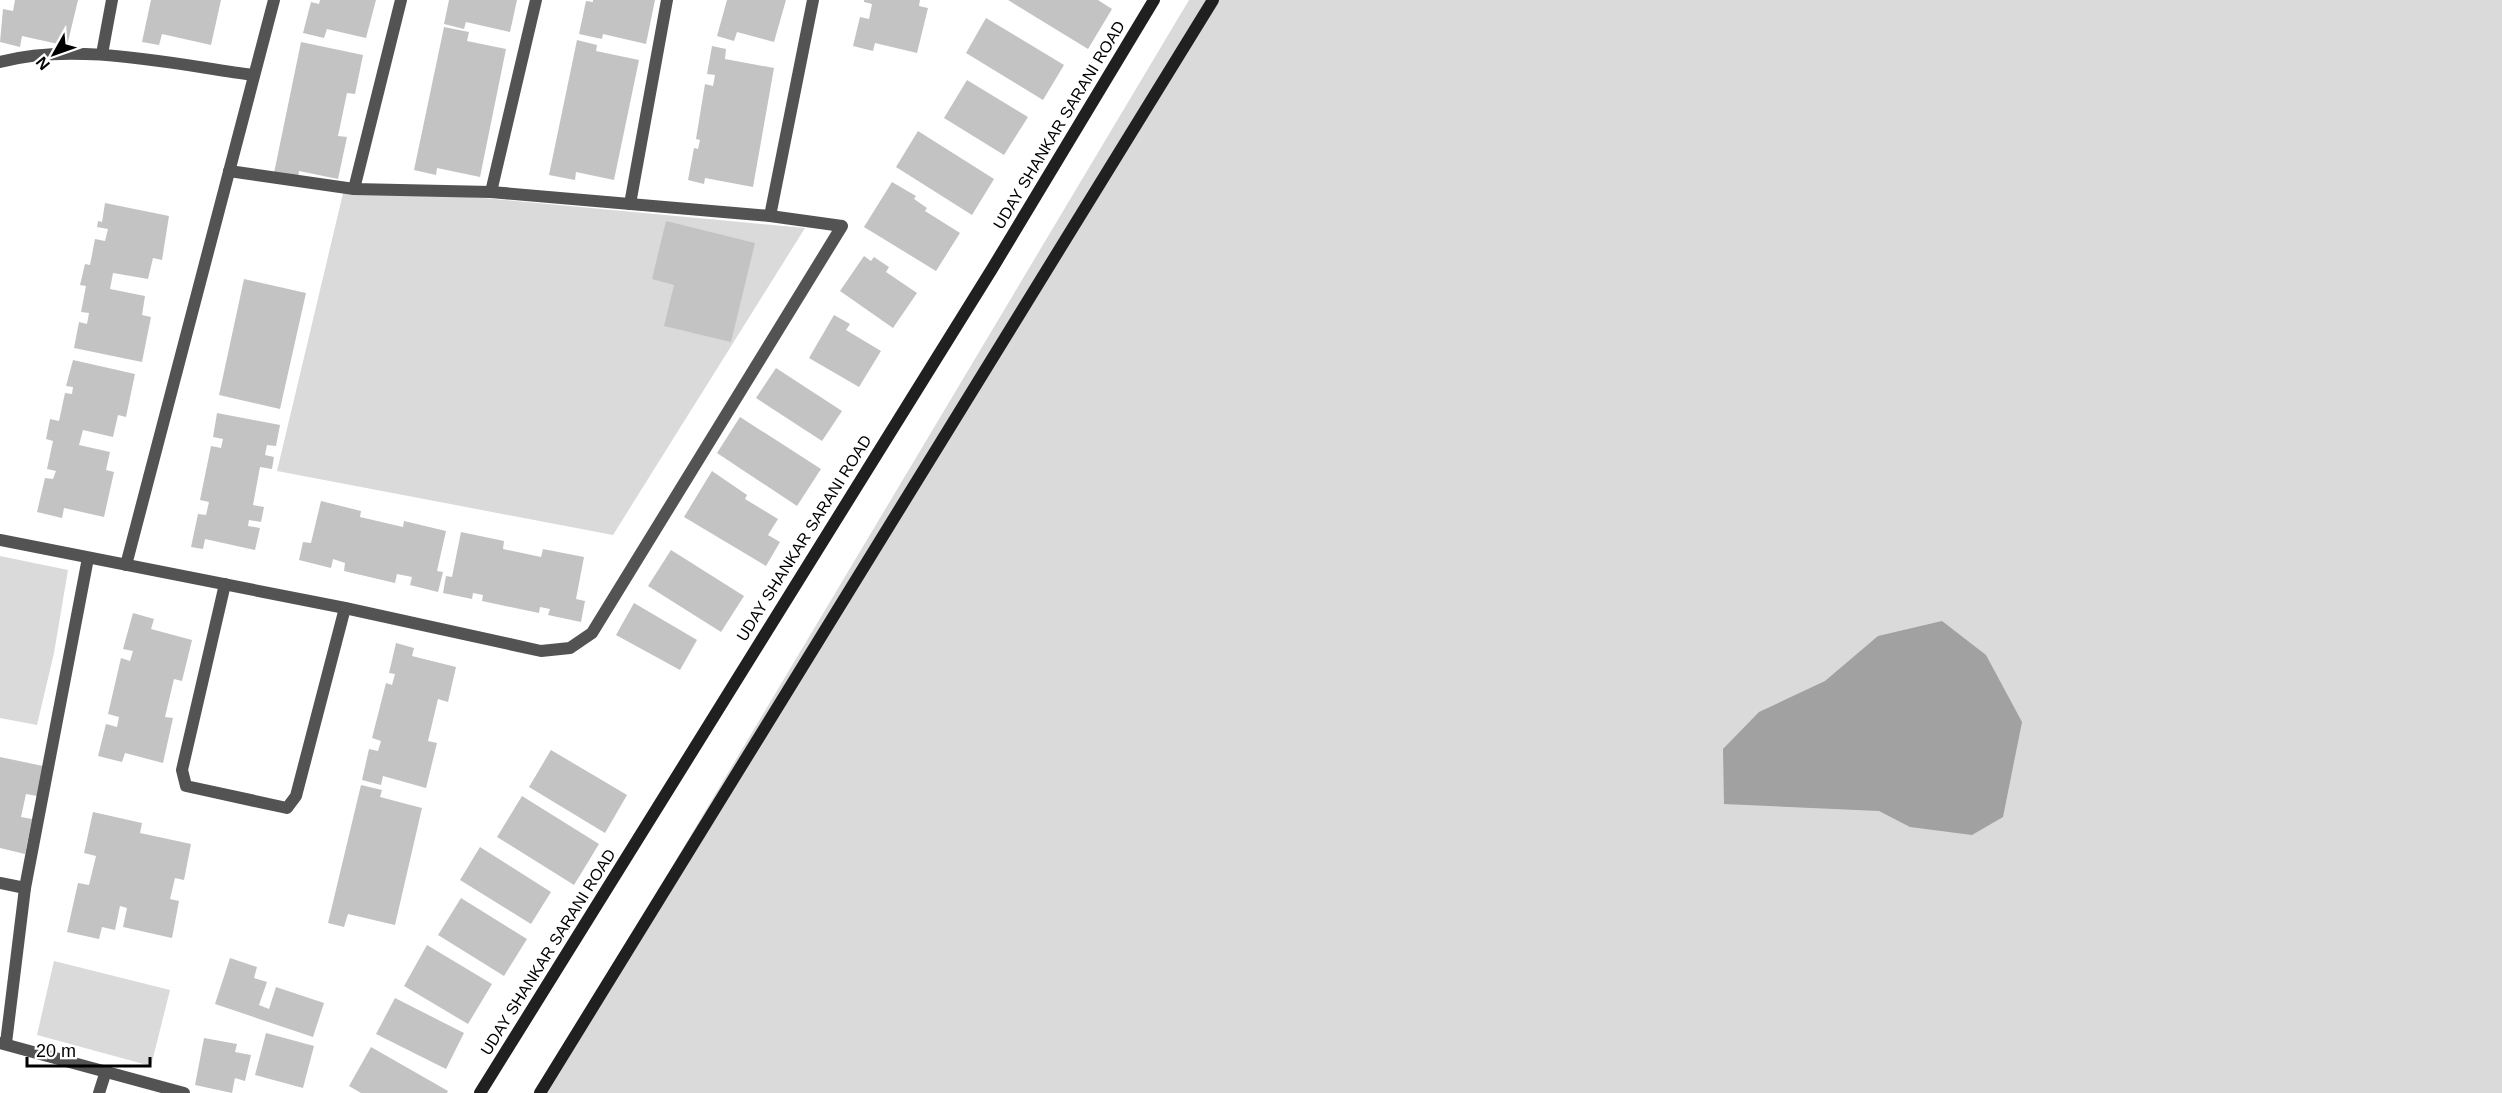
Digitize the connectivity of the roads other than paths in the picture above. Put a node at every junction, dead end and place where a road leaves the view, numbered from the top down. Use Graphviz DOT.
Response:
graph roads {
  1 [pos="112,0"];
  2 [pos="274,0"];
  3 [pos="401,0"];
  4 [pos="536,0"];
  5 [pos="667,0"];
  6 [pos="813,0"];
  7 [pos="1154,0"];
  8 [pos="1214,0"];
  9 [pos="102,54"];
  10 [pos="0,62"];
  11 [pos="254,75"];
  12 [pos="229,171"];
  13 [pos="354,189"];
  14 [pos="491,192"];
  15 [pos="630,204"];
  16 [pos="770,216"];
  17 [pos="0,540"];
  18 [pos="88,558"];
  19 [pos="126,565"];
  20 [pos="225,584"];
  21 [pos="345,608"];
  22 [pos="0,883"];
  23 [pos="26,888"];
  24 [pos="3,1043"];
  25 [pos="106,1071"];
  26 [pos="99,1093"];
  27 [pos="184,1093"];
  28 [pos="480,1093"];
  29 [pos="540,1093"];
  1 -- 9 [label="street"];
  2 -- 11 [label="street"];
  3 -- 13 [label="street"];
  4 -- 14 [label="street"];
  5 -- 15 [label="street"];
  6 -- 16 [label="street"];
  7 -- 28 [label="street, UDAY SHANKAR SARANI ROAD"];
  8 -- 29 [label="street"];
  9 -- 10 [label="street"];
  9 -- 11 [label="street"];
  11 -- 12 [label="street"];
  12 -- 13 [label="street"];
  12 -- 19 [label="street"];
  13 -- 14 [label="street"];
  14 -- 15 [label="street"];
  15 -- 16 [label="street"];
  16 -- 21 [label="street"];
  17 -- 18 [label="street"];
  18 -- 19 [label="street"];
  18 -- 23 [label="street"];
  19 -- 20 [label="street"];
  20 -- 21 [label="street"];
  20 -- 21 [label="street"];
  22 -- 23 [label="street"];
  23 -- 24 [label="street"];
  24 -- 25 [label="street"];
  25 -- 26 [label="street"];
  25 -- 27 [label="street"];
}
